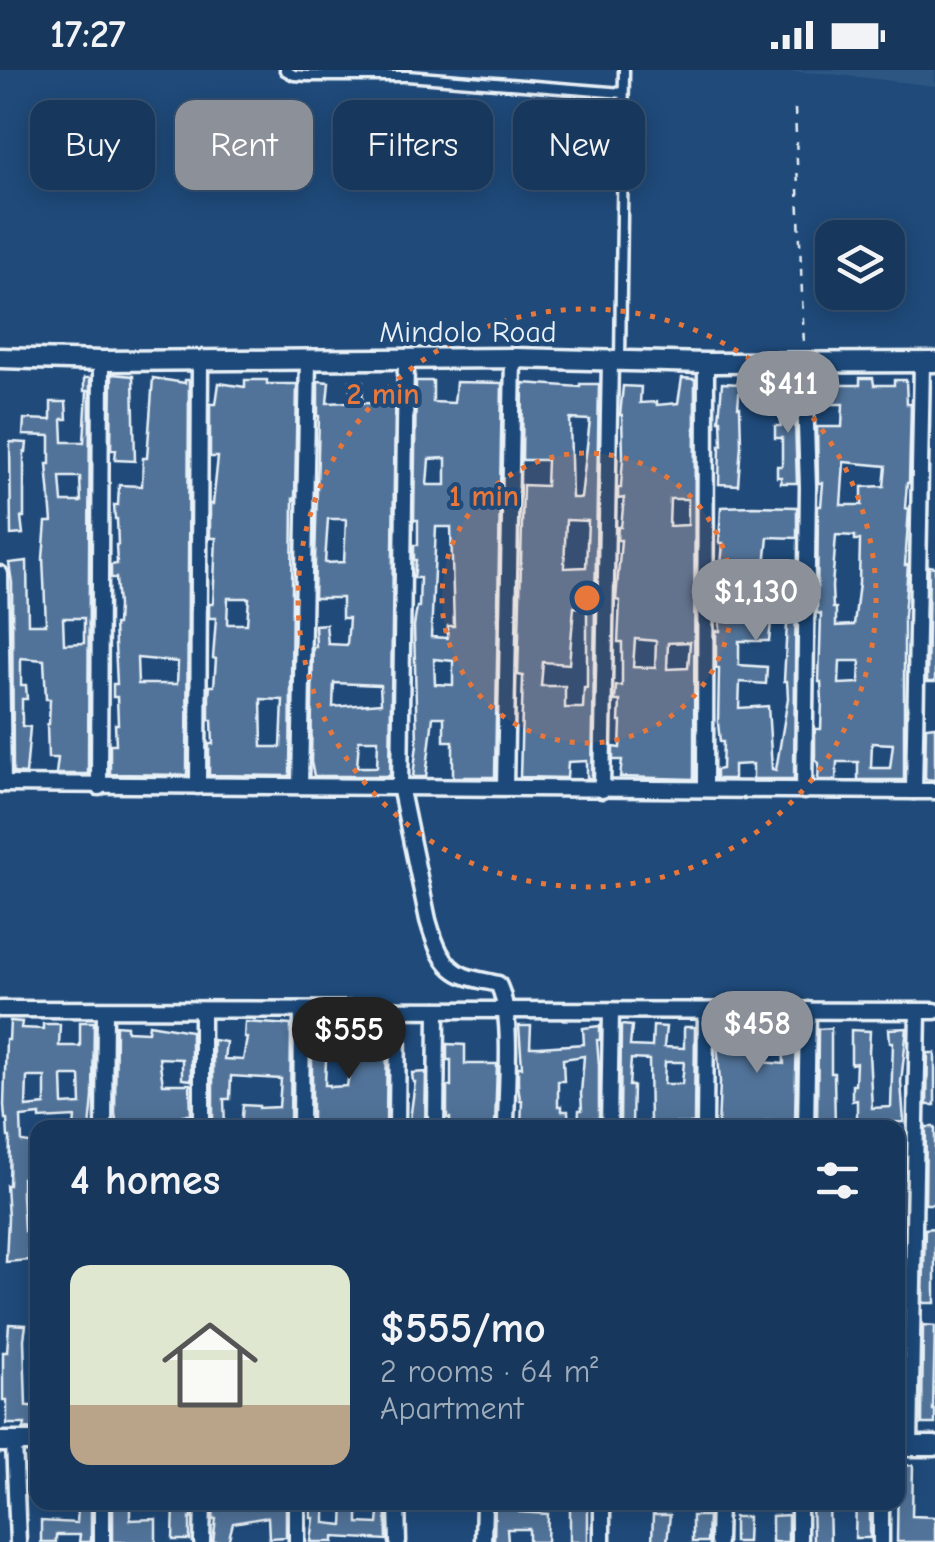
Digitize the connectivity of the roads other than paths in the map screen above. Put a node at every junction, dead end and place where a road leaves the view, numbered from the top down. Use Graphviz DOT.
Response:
graph roads {
  1 [pos="284,70"];
  2 [pos="624,70"];
  3 [pos="623,93"];
  4 [pos="0,358"];
  5 [pos="406,358"];
  6 [pos="512,358"];
  7 [pos="308,359"];
  8 [pos="200,360"];
  9 [pos="101,361"];
  10 [pos="615,361"];
  11 [pos="928,362"];
  12 [pos="706,363"];
  13 [pos="804,364"];
  14 [pos="0,574"];
  15 [pos="2,784"];
  16 [pos="99,786"];
  17 [pos="198,786"];
  18 [pos="300,786"];
  19 [pos="400,786"];
  20 [pos="506,787"];
  21 [pos="705,788"];
  22 [pos="602,790"];
  23 [pos="804,791"];
  24 [pos="914,791"];
  25 [pos="935,792"];
  26 [pos="0,1009"];
  27 [pos="105,1010"];
  28 [pos="398,1010"];
  29 [pos="437,1010"];
  30 [pos="808,1010"];
  31 [pos="202,1011"];
  32 [pos="302,1011"];
  33 [pos="918,1011"];
  34 [pos="935,1011"];
  35 [pos="507,1012"];
  36 [pos="611,1012"];
  37 [pos="706,1012"];
  38 [pos="104,1120"];
  39 [pos="202,1120"];
  40 [pos="300,1120"];
  41 [pos="398,1120"];
  42 [pos="436,1120"];
  43 [pos="506,1120"];
  44 [pos="609,1120"];
  45 [pos="705,1120"];
  46 [pos="806,1120"];
  47 [pos="905,1415"];
  48 [pos="7,1442"];
  49 [pos="905,1446"];
  50 [pos="935,1446"];
  51 [pos="102,1510"];
  52 [pos="203,1510"];
  53 [pos="297,1510"];
  54 [pos="398,1510"];
  55 [pos="484,1510"];
  56 [pos="602,1510"];
  57 [pos="718,1510"];
  58 [pos="799,1510"];
  59 [pos="881,1510"];
  60 [pos="18,1542"];
  61 [pos="102,1542"];
  62 [pos="202,1542"];
  63 [pos="297,1542"];
  64 [pos="398,1542"];
  65 [pos="483,1542"];
  66 [pos="602,1542"];
  67 [pos="718,1542"];
  68 [pos="798,1542"];
  69 [pos="881,1542"];
  1 -- 3 [label="lane"];
  2 -- 3 [label="lane"];
  3 -- 10 [label="lane"];
  4 -- 9 [label="street, Mindolo Road"];
  5 -- 6 [label="street, Mindolo Road"];
  5 -- 7 [label="street, Mindolo Road"];
  5 -- 19 [label="street"];
  6 -- 10 [label="street, Mindolo Road"];
  6 -- 20 [label="street"];
  7 -- 8 [label="street, Mindolo Road"];
  7 -- 18 [label="street"];
  8 -- 9 [label="street, Mindolo Road"];
  8 -- 17 [label="street"];
  9 -- 16 [label="street"];
  10 -- 12 [label="street, Mindolo Road"];
  10 -- 22 [label="street"];
  11 -- 13 [label="street, Mindolo Road"];
  11 -- 24 [label="street"];
  12 -- 13 [label="street, Mindolo Road"];
  12 -- 21 [label="street"];
  13 -- 23 [label="street"];
  14 -- 15 [label="street"];
  15 -- 16 [label="street"];
  16 -- 17 [label="street"];
  17 -- 18 [label="street"];
  18 -- 19 [label="street"];
  19 -- 20 [label="street"];
  19 -- 35 [label="street"];
  20 -- 22 [label="street"];
  21 -- 22 [label="street"];
  21 -- 23 [label="street"];
  23 -- 24 [label="street"];
  24 -- 25 [label="street"];
  26 -- 27 [label="street"];
  27 -- 31 [label="street"];
  27 -- 38 [label="street"];
  28 -- 29 [label="street"];
  28 -- 32 [label="street"];
  28 -- 41 [label="street"];
  29 -- 35 [label="street"];
  29 -- 42 [label="street"];
  30 -- 33 [label="street"];
  30 -- 37 [label="street"];
  30 -- 46 [label="street"];
  31 -- 32 [label="street"];
  31 -- 39 [label="street"];
  32 -- 40 [label="street"];
  33 -- 34 [label="street"];
  33 -- 47 [label="street"];
  35 -- 36 [label="street"];
  35 -- 43 [label="street"];
  36 -- 37 [label="street"];
  36 -- 44 [label="street"];
  37 -- 45 [label="street"];
  48 -- 60 [label="street"];
  49 -- 50 [label="street"];
  51 -- 61 [label="street"];
  52 -- 62 [label="street"];
  53 -- 63 [label="street"];
  54 -- 64 [label="street"];
  55 -- 65 [label="street"];
  56 -- 66 [label="street"];
  57 -- 67 [label="street"];
  58 -- 68 [label="street"];
  59 -- 69 [label="street"];
}
